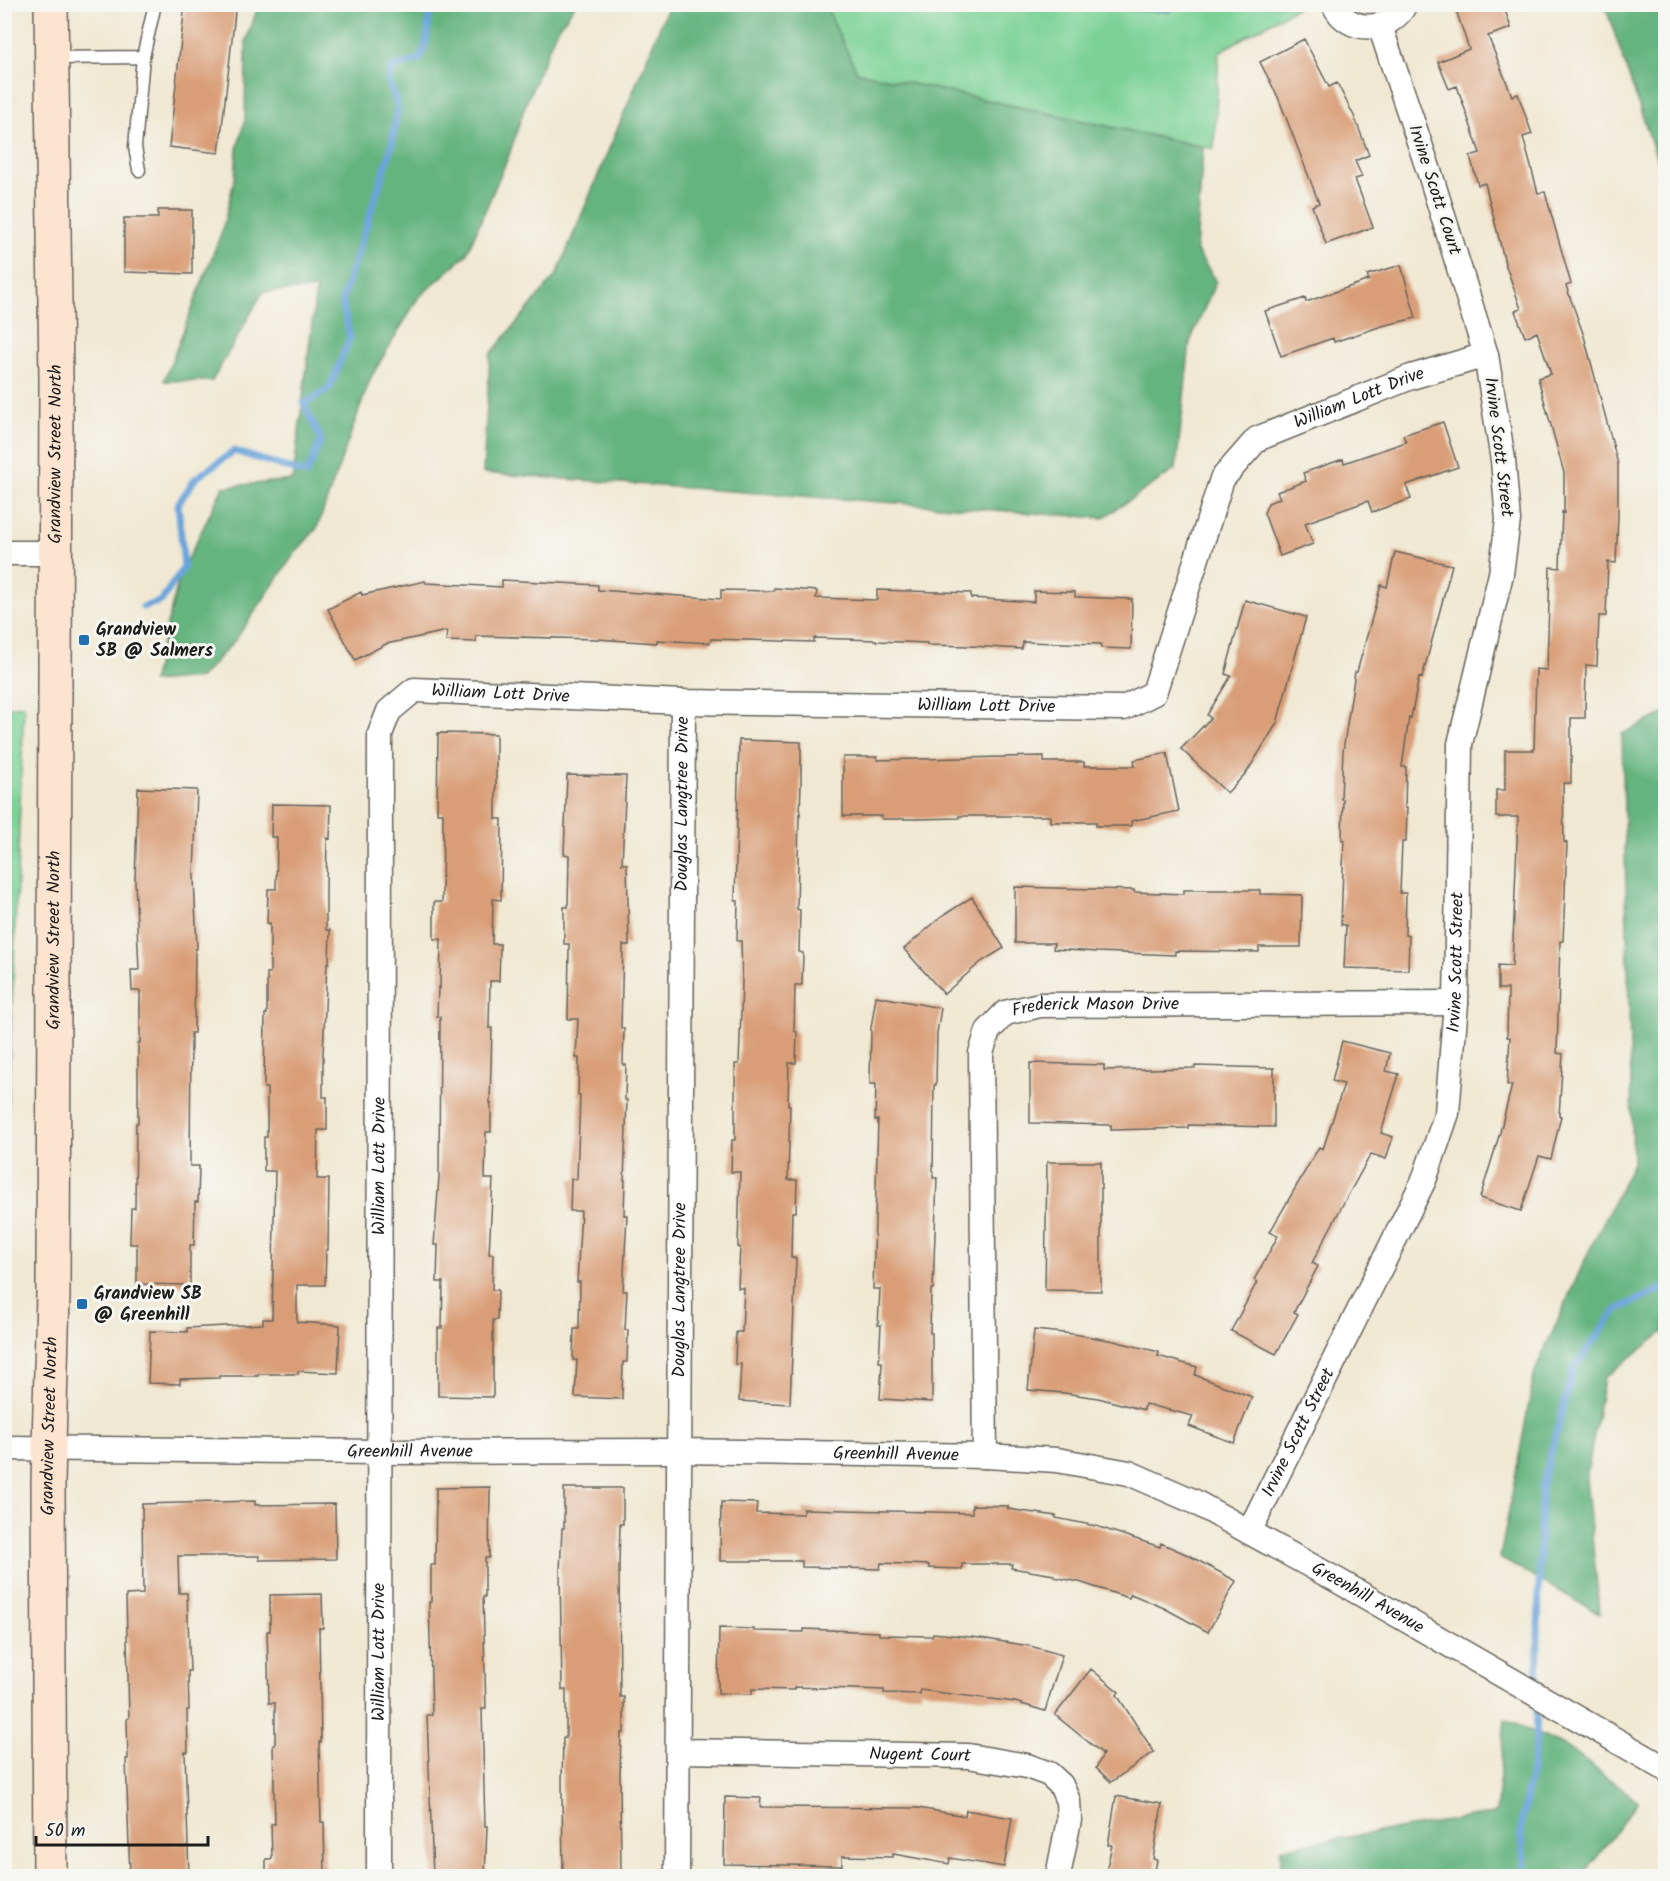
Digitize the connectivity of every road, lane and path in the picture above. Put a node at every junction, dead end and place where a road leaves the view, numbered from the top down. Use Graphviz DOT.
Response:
graph roads {
  1 [pos="51,4"];
  2 [pos="155,4"];
  3 [pos="1334,4"];
  4 [pos="1405,4"];
  5 [pos="1380,26"];
  6 [pos="143,57"];
  7 [pos="52,58"];
  8 [pos="139,170"];
  9 [pos="1486,355"];
  10 [pos="4,553"];
  11 [pos="56,553"];
  12 [pos="683,702"];
  13 [pos="1456,1003"];
  14 [pos="4,1448"];
  15 [pos="49,1449"];
  16 [pos="679,1451"];
  17 [pos="378,1452"];
  18 [pos="985,1456"];
  19 [pos="1249,1532"];
  20 [pos="678,1751"];
  21 [pos="1665,1769"];
  22 [pos="50,1876"];
  23 [pos="379,1876"];
  24 [pos="677,1876"];
  25 [pos="1058,1876"];
  1 -- 7 [label="street, Grandview Street North"];
  2 -- 6 [label="lane"];
  3 -- 5 [label="street"];
  4 -- 5 [label="street"];
  5 -- 9 [label="street, Irvine Scott Court"];
  6 -- 7 [label="lane"];
  6 -- 8 [label="lane"];
  7 -- 11 [label="street, Grandview Street North"];
  9 -- 12 [label="street, William Lott Drive"];
  9 -- 13 [label="street, Irvine Scott Street"];
  10 -- 11 [label="street"];
  11 -- 15 [label="street, Grandview Street North"];
  12 -- 16 [label="street, Douglas Langtree Drive"];
  12 -- 17 [label="street, William Lott Drive"];
  13 -- 18 [label="street, Frederick Mason Drive"];
  13 -- 19 [label="street, Irvine Scott Street"];
  14 -- 15 [label="street, Greenhill Avenue"];
  15 -- 17 [label="street, Greenhill Avenue"];
  15 -- 22 [label="street, Grandview Street North"];
  16 -- 17 [label="street, Greenhill Avenue"];
  16 -- 18 [label="street, Greenhill Avenue"];
  16 -- 20 [label="street, Douglas Langtree Drive"];
  17 -- 23 [label="street, William Lott Drive"];
  18 -- 19 [label="street, Greenhill Avenue"];
  19 -- 21 [label="street, Greenhill Avenue"];
  20 -- 24 [label="street, Douglas Langtree Drive"];
  20 -- 25 [label="street, Nugent Court"];
}
